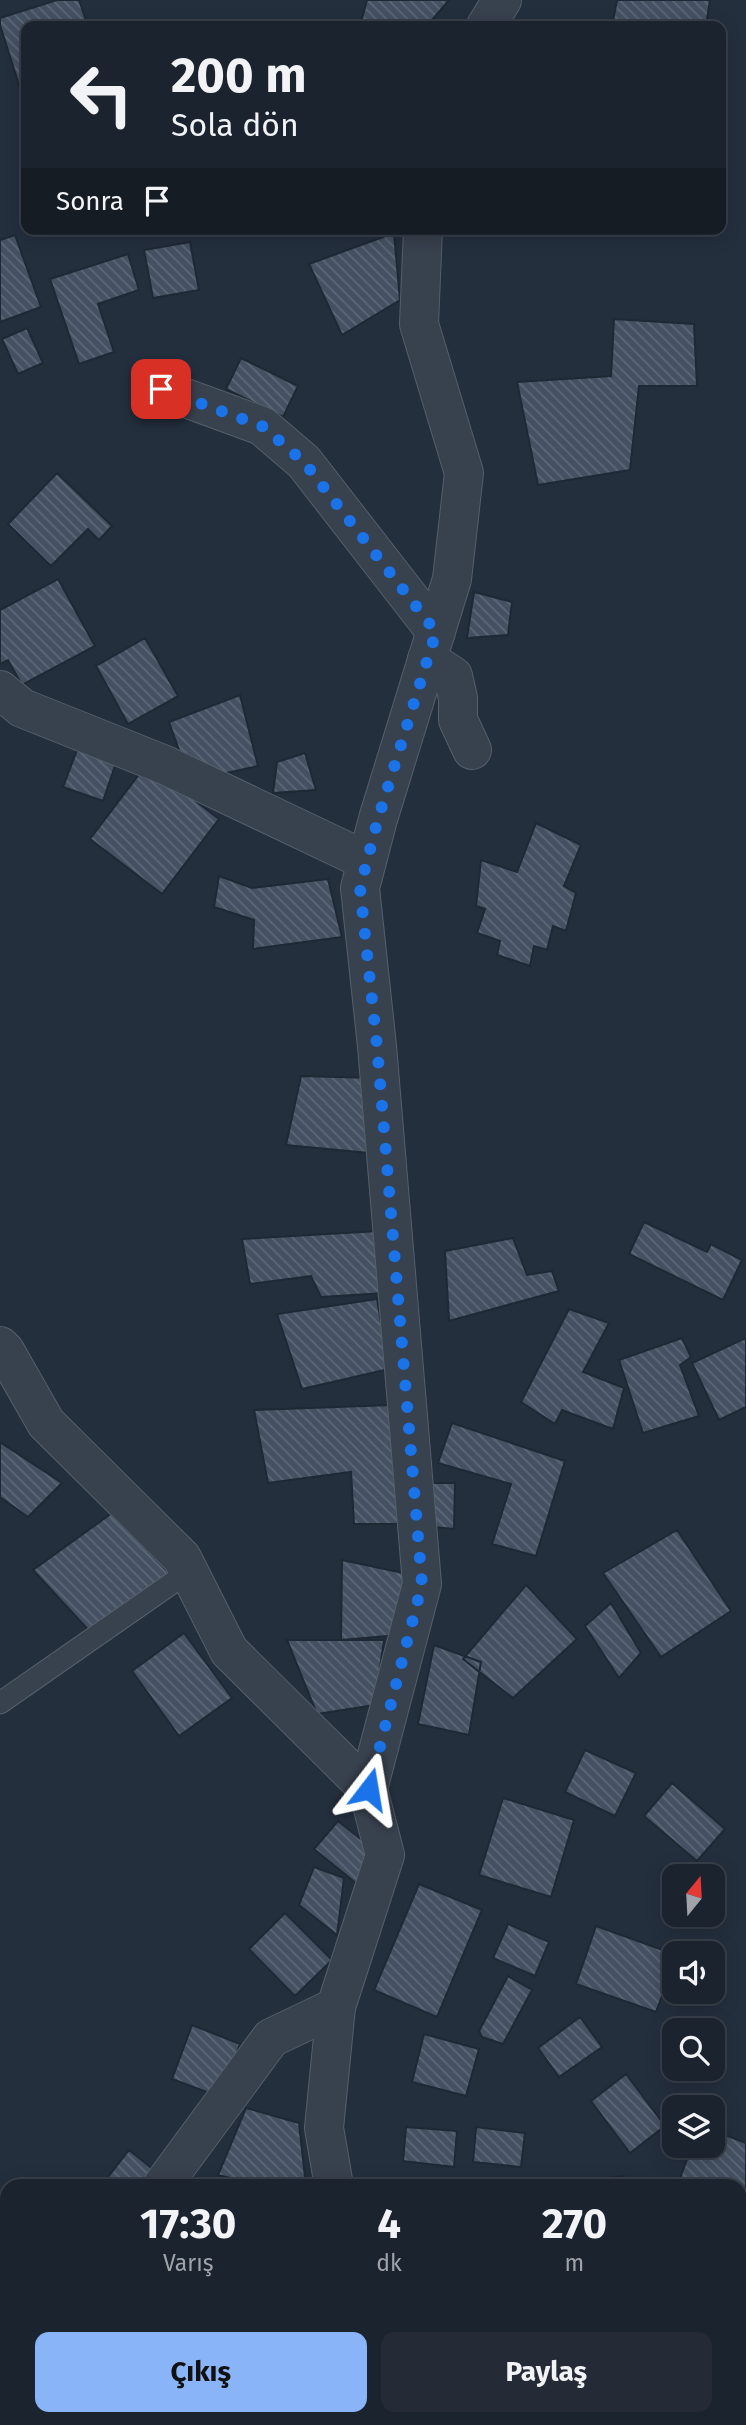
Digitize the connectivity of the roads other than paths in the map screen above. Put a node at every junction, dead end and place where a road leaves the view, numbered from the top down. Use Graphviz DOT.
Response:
graph roads {
  1 [pos="502,0"];
  2 [pos="489,21"];
  3 [pos="423,235"];
  4 [pos="161,389"];
  5 [pos="431,646"];
  6 [pos="0,690"];
  7 [pos="472,750"];
  8 [pos="367,861"];
  9 [pos="0,1346"];
  10 [pos="188,1572"];
  11 [pos="0,1703"];
  12 [pos="369,1789"];
  13 [pos="336,2007"];
  14 [pos="167,2179"];
  15 [pos="333,2179"];
  1 -- 2 [label="street"];
  3 -- 5 [label="street"];
  4 -- 5 [label="street"];
  5 -- 7 [label="street"];
  5 -- 8 [label="street"];
  6 -- 8 [label="street"];
  8 -- 12 [label="street"];
  9 -- 10 [label="street"];
  10 -- 11 [label="lane"];
  10 -- 12 [label="street"];
  12 -- 13 [label="street"];
  13 -- 14 [label="street"];
  13 -- 15 [label="street"];
}
